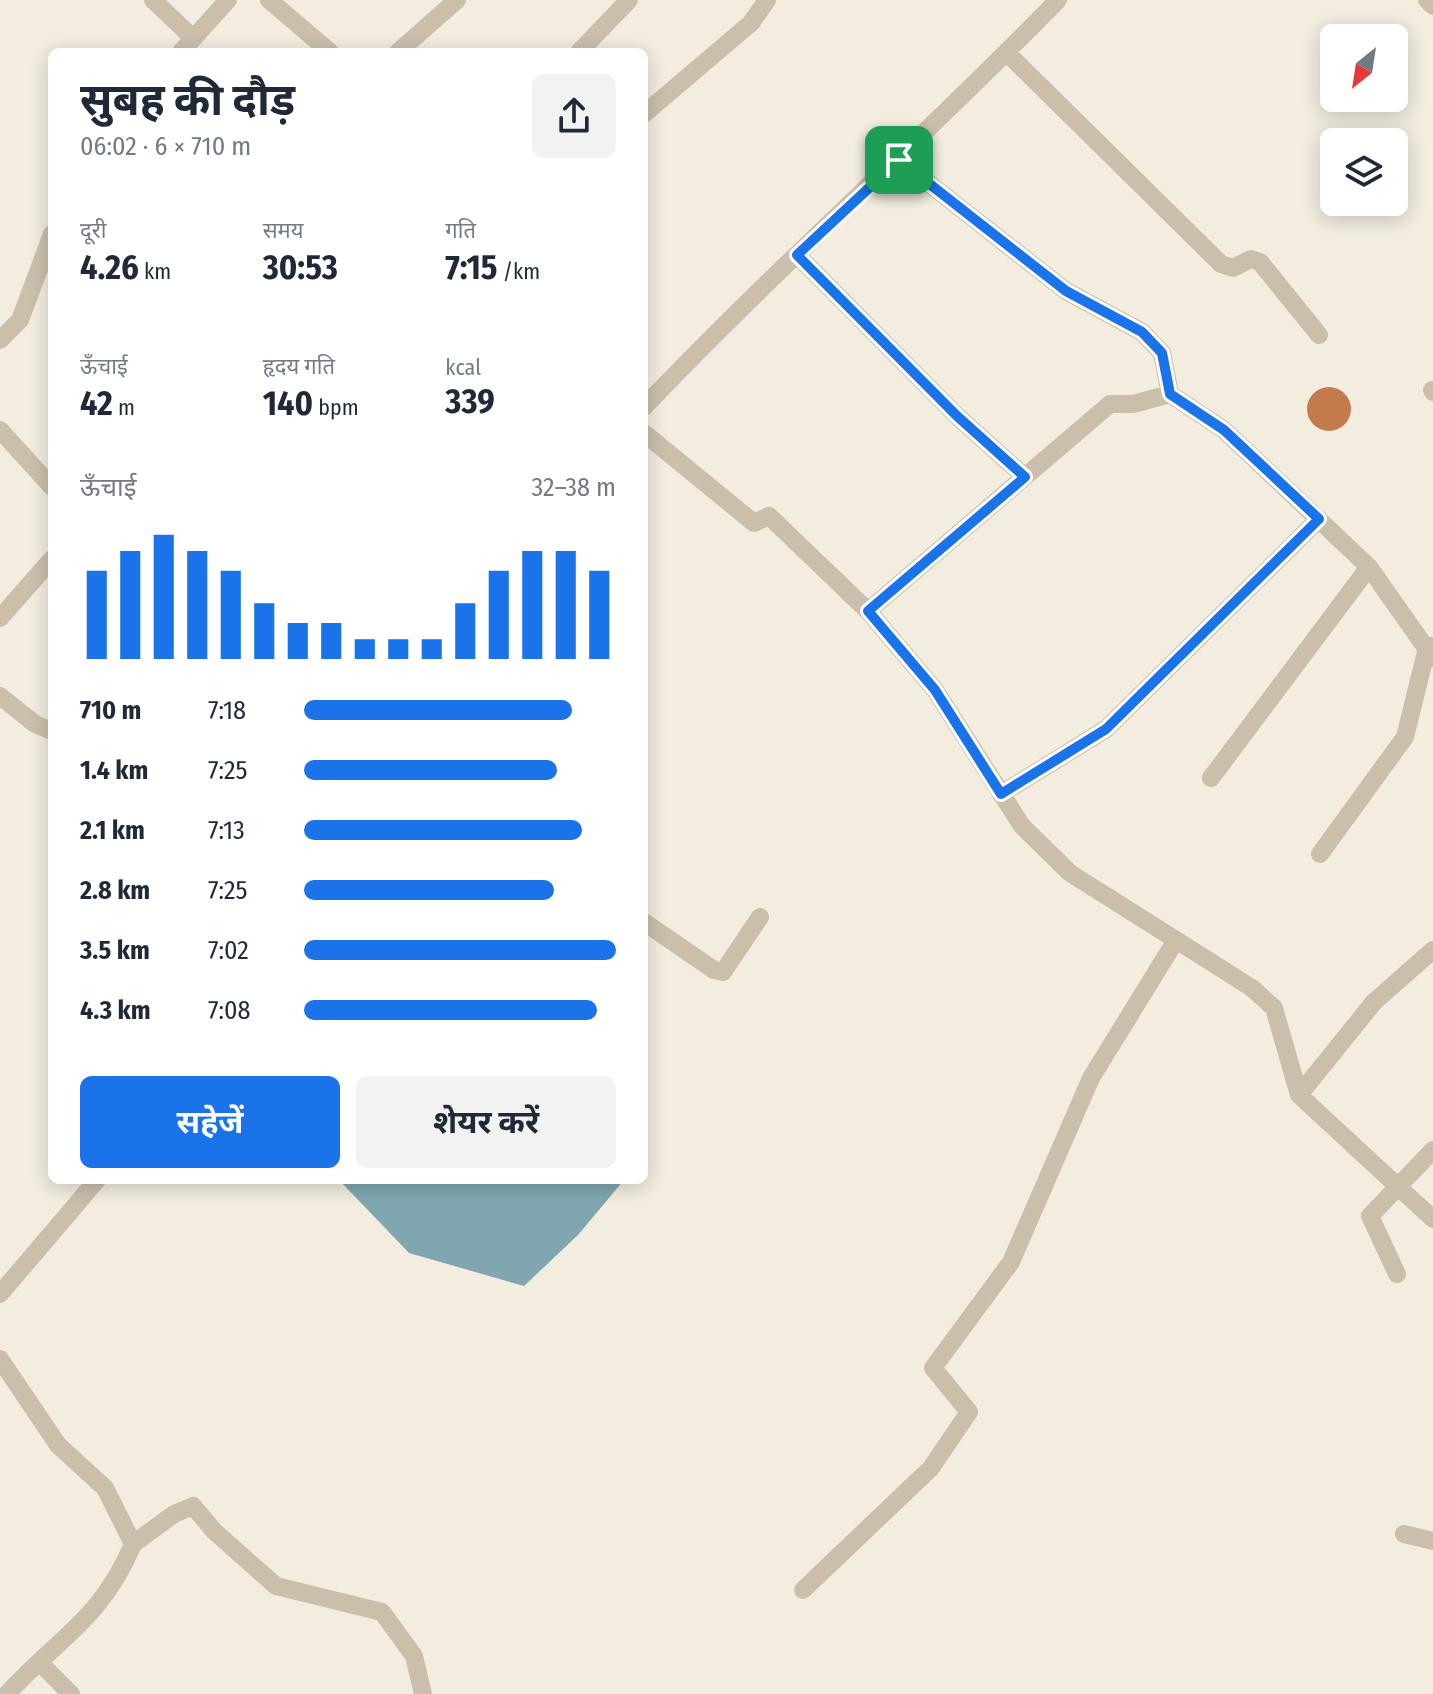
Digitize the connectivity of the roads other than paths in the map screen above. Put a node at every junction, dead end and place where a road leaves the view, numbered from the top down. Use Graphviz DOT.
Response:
graph roads {
  1 [pos="153,0"];
  2 [pos="228,0"];
  3 [pos="269,0"];
  4 [pos="457,0"];
  5 [pos="629,0"];
  6 [pos="767,0"];
  7 [pos="1058,0"];
  8 [pos="1427,0"];
  9 [pos="1433,6"];
  10 [pos="187,45"];
  11 [pos="325,48"];
  12 [pos="403,48"];
  13 [pos="583,48"];
  14 [pos="1007,53"];
  15 [pos="648,111"];
  16 [pos="899,160"];
  17 [pos="48,245"];
  18 [pos="797,255"];
  19 [pos="1319,335"];
  20 [pos="0,340"];
  21 [pos="1170,394"];
  22 [pos="648,403"];
  23 [pos="0,430"];
  24 [pos="648,436"];
  25 [pos="1025,477"];
  26 [pos="48,483"];
  27 [pos="1319,519"];
  28 [pos="48,564"];
  29 [pos="1369,567"];
  30 [pos="868,611"];
  31 [pos="0,618"];
  32 [pos="1431,651"];
  33 [pos="0,696"];
  34 [pos="48,729"];
  35 [pos="1211,778"];
  36 [pos="1001,794"];
  37 [pos="1320,854"];
  38 [pos="760,917"];
  39 [pos="648,925"];
  40 [pos="1176,940"];
  41 [pos="1433,950"];
  42 [pos="1299,1095"];
  43 [pos="1433,1150"];
  44 [pos="94,1184"];
  45 [pos="1395,1186"];
  46 [pos="1433,1219"];
  47 [pos="1397,1274"];
  48 [pos="0,1294"];
  49 [pos="0,1359"];
  50 [pos="1404,1534"];
  51 [pos="1433,1541"];
  52 [pos="133,1544"];
  53 [pos="803,1590"];
  54 [pos="40,1663"];
  55 [pos="7,1694"];
  56 [pos="71,1694"];
  57 [pos="423,1694"];
  1 -- 10 [label="street"];
  2 -- 10 [label="street"];
  3 -- 11 [label="street"];
  4 -- 12 [label="street"];
  5 -- 13 [label="street"];
  6 -- 15 [label="street"];
  7 -- 14 [label="street"];
  8 -- 9 [label="street"];
  14 -- 16 [label="street"];
  14 -- 19 [label="street"];
  16 -- 18 [label="street"];
  16 -- 21 [label="street"];
  17 -- 20 [label="street"];
  18 -- 22 [label="street"];
  18 -- 25 [label="street"];
  21 -- 25 [label="street"];
  21 -- 27 [label="street"];
  23 -- 26 [label="street"];
  24 -- 30 [label="street"];
  25 -- 30 [label="street"];
  27 -- 29 [label="street"];
  27 -- 36 [label="street"];
  28 -- 31 [label="street"];
  29 -- 32 [label="street"];
  29 -- 35 [label="street"];
  30 -- 36 [label="street"];
  32 -- 37 [label="street"];
  33 -- 34 [label="street"];
  36 -- 40 [label="street"];
  38 -- 39 [label="street"];
  40 -- 42 [label="street"];
  40 -- 53 [label="street"];
  41 -- 42 [label="street"];
  42 -- 45 [label="street"];
  43 -- 45 [label="street"];
  44 -- 48 [label="street"];
  45 -- 46 [label="street"];
  45 -- 47 [label="street"];
  49 -- 52 [label="street"];
  50 -- 51 [label="street"];
  52 -- 54 [label="street"];
  52 -- 57 [label="street"];
  54 -- 55 [label="street"];
  54 -- 56 [label="street"];
}
